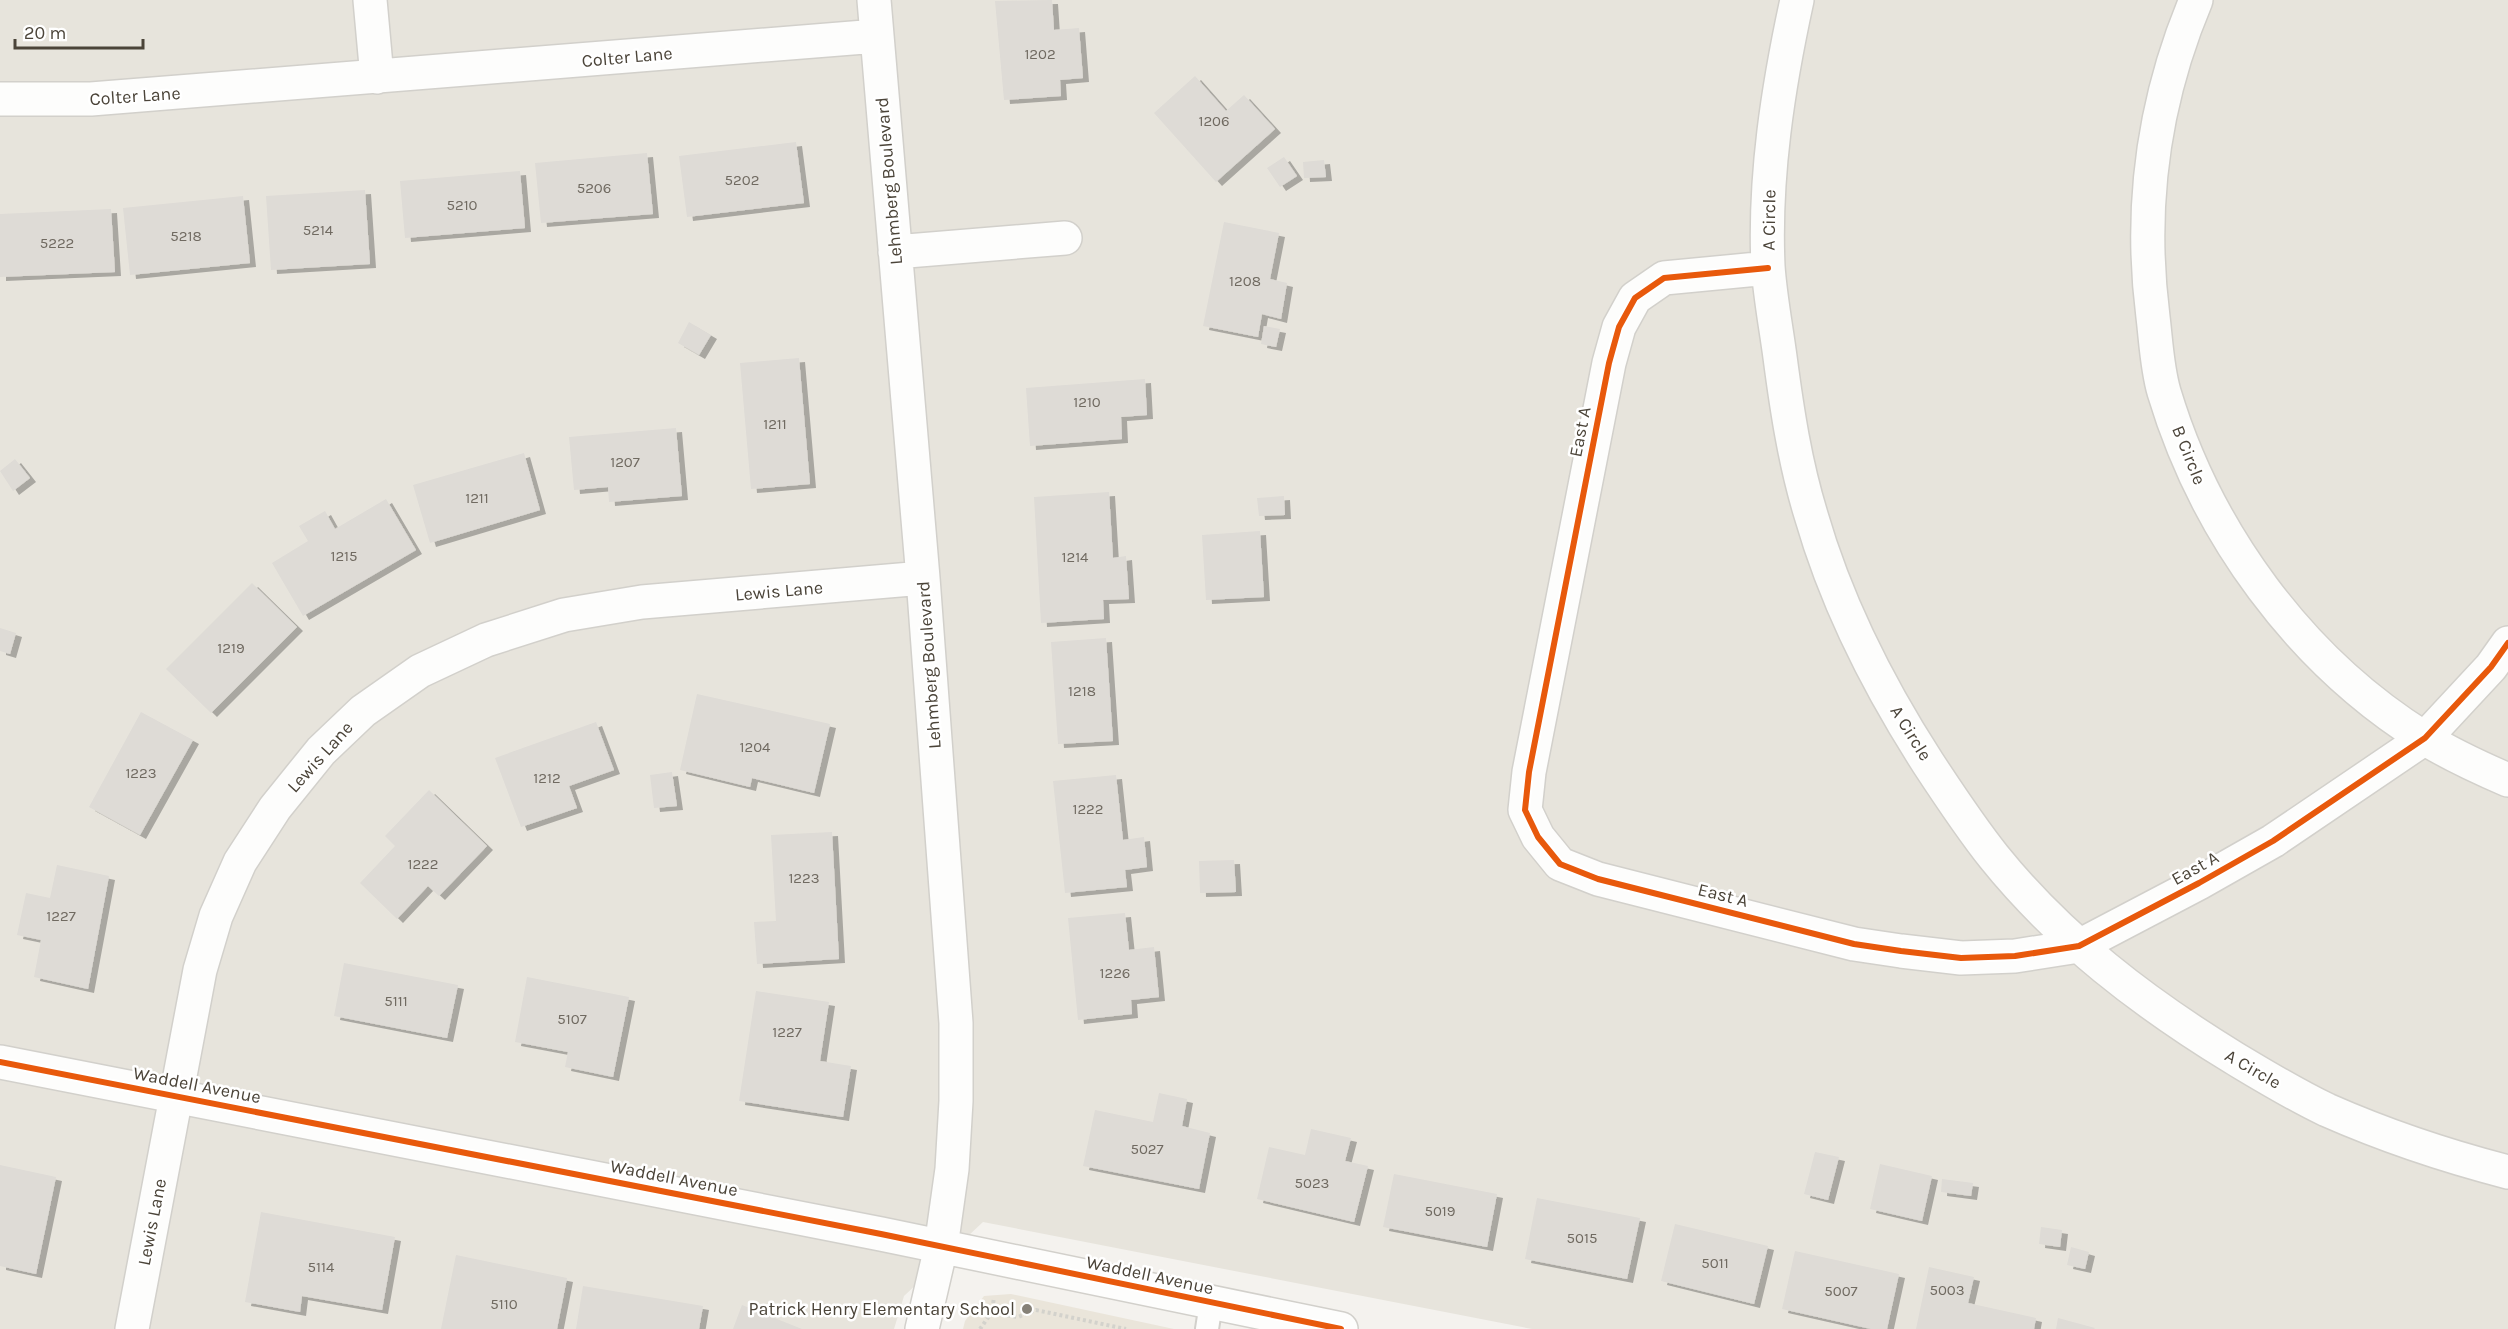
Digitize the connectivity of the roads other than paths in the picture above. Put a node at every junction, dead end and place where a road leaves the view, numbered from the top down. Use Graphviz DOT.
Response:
graph roads {
  1 [pos="370,0"];
  2 [pos="874,0"];
  3 [pos="1797,0"];
  4 [pos="2196,0"];
  5 [pos="877,36"];
  6 [pos="376,77"];
  7 [pos="0,99"];
  8 [pos="1065,238"];
  9 [pos="895,252"];
  10 [pos="1768,268"];
  11 [pos="923,578"];
  12 [pos="2508,643"];
  13 [pos="2425,738"];
  14 [pos="2508,780"];
  15 [pos="2079,946"];
  16 [pos="0,1062"];
  17 [pos="177,1097"];
  18 [pos="2508,1172"];
  19 [pos="941,1247"];
  20 [pos="926,1315"];
  21 [pos="1209,1316"];
  22 [pos="132,1329"];
  23 [pos="1341,1329"];
  1 -- 6 [label="street"];
  2 -- 5 [label="street, Lehmberg Boulevard"];
  3 -- 10 [label="street, A Circle"];
  4 -- 13 [label="street, B Circle"];
  5 -- 6 [label="street, Colter Lane"];
  5 -- 9 [label="street, Lehmberg Boulevard"];
  6 -- 7 [label="street, Colter Lane"];
  8 -- 9 [label="street"];
  9 -- 11 [label="street, Lehmberg Boulevard"];
  10 -- 15 [label="street, A Circle"];
  10 -- 15 [label="street, East A"];
  11 -- 17 [label="street, Lewis Lane"];
  11 -- 19 [label="street, Lehmberg Boulevard"];
  12 -- 13 [label="street, East A"];
  13 -- 14 [label="street, B Circle"];
  13 -- 15 [label="street, East A"];
  15 -- 18 [label="street, A Circle"];
  16 -- 17 [label="street, Waddell Avenue"];
  17 -- 19 [label="street, Waddell Avenue"];
  17 -- 22 [label="street, Lewis Lane"];
  19 -- 20 [label="street, Lehmberg Boulevard"];
  19 -- 21 [label="street, Waddell Avenue"];
  21 -- 23 [label="street, Waddell Avenue"];
}
